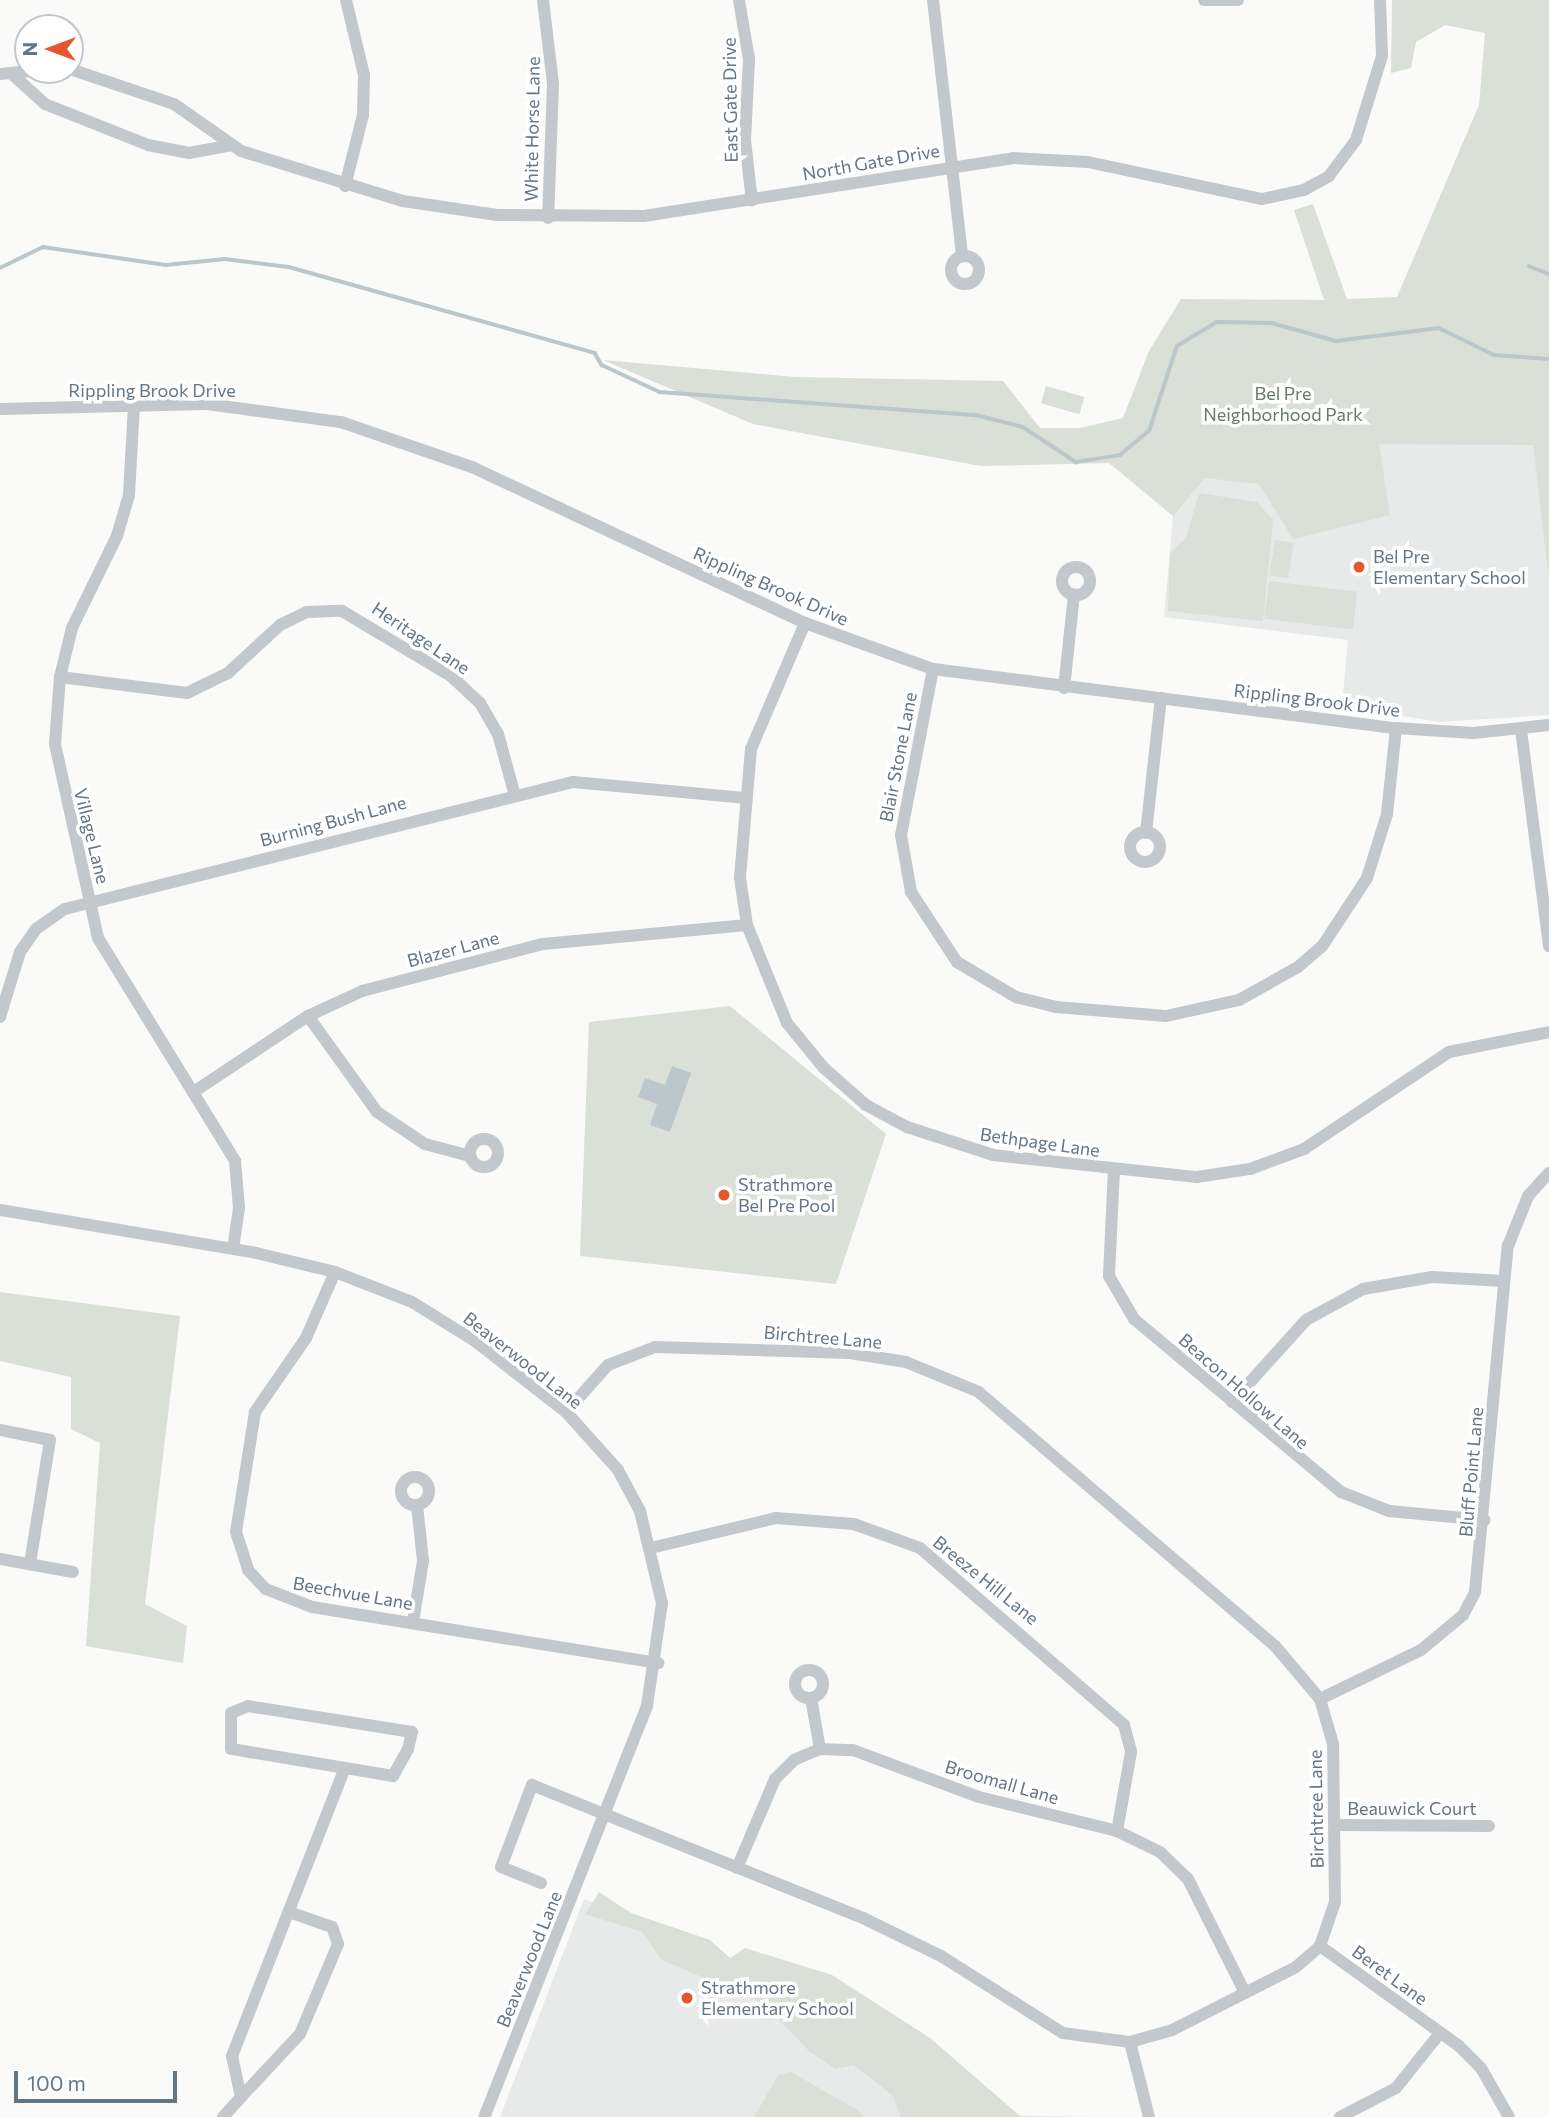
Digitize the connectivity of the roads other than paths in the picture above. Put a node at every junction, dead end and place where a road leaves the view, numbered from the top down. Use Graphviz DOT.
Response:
graph roads {
  1 [pos="346,0"];
  2 [pos="543,0"];
  3 [pos="739,0"];
  4 [pos="933,0"];
  5 [pos="1204,0"];
  6 [pos="1238,0"];
  7 [pos="1380,0"];
  8 [pos="7,74"];
  9 [pos="84,74"];
  10 [pos="232,145"];
  11 [pos="948,166"];
  12 [pos="345,186"];
  13 [pos="752,201"];
  14 [pos="548,218"];
  15 [pos="962,256"];
  16 [pos="134,405"];
  17 [pos="0,409"];
  18 [pos="1074,595"];
  19 [pos="805,623"];
  20 [pos="933,669"];
  21 [pos="60,677"];
  22 [pos="1064,688"];
  23 [pos="1161,698"];
  24 [pos="1549,725"];
  25 [pos="1396,727"];
  26 [pos="1521,730"];
  27 [pos="514,792"];
  28 [pos="744,798"];
  29 [pos="1146,833"];
  30 [pos="1545,882"];
  31 [pos="90,902"];
  32 [pos="747,925"];
  33 [pos="1549,946"];
  34 [pos="309,1016"];
  35 [pos="0,1017"];
  36 [pos="1549,1032"];
  37 [pos="195,1091"];
  38 [pos="470,1156"];
  39 [pos="1114,1169"];
  40 [pos="1549,1173"];
  41 [pos="0,1210"];
  42 [pos="233,1250"];
  43 [pos="335,1272"];
  44 [pos="1504,1281"];
  45 [pos="1232,1402"];
  46 [pos="566,1412"];
  47 [pos="0,1430"];
  48 [pos="417,1505"];
  49 [pos="1485,1520"];
  50 [pos="650,1548"];
  51 [pos="0,1559"];
  52 [pos="30,1564"];
  53 [pos="73,1572"];
  54 [pos="413,1622"];
  55 [pos="658,1663"];
  56 [pos="811,1698"];
  57 [pos="1320,1699"];
  58 [pos="820,1749"];
  59 [pos="344,1770"];
  60 [pos="606,1815"];
  61 [pos="1335,1825"];
  62 [pos="1489,1826"];
  63 [pos="1116,1831"];
  64 [pos="737,1868"];
  65 [pos="541,1883"];
  66 [pos="289,1912"];
  67 [pos="1320,1946"];
  68 [pos="1245,1993"];
  69 [pos="1440,2033"];
  70 [pos="1130,2042"];
  71 [pos="242,2097"];
  72 [pos="223,2117"];
  73 [pos="484,2117"];
  74 [pos="1149,2117"];
  75 [pos="1340,2117"];
  76 [pos="1509,2117"];
  1 -- 12 [label="street"];
  2 -- 14 [label="street, White Horse Lane"];
  3 -- 13 [label="street, East Gate Drive"];
  4 -- 11 [label="street"];
  5 -- 6 [label="street"];
  7 -- 11 [label="street, North Gate Drive"];
  8 -- 10 [label="street"];
  9 -- 10 [label="street, North Gate Drive"];
  10 -- 12 [label="street, North Gate Drive"];
  11 -- 13 [label="street, North Gate Drive"];
  11 -- 15 [label="street"];
  12 -- 14 [label="street, North Gate Drive"];
  13 -- 14 [label="street, North Gate Drive"];
  16 -- 17 [label="street, Rippling Brook Drive"];
  16 -- 19 [label="street, Rippling Brook Drive"];
  16 -- 21 [label="street, Village Lane"];
  18 -- 22 [label="street"];
  19 -- 20 [label="street, Rippling Brook Drive"];
  19 -- 28 [label="street, Bethpage Lane"];
  20 -- 22 [label="street, Rippling Brook Drive"];
  20 -- 25 [label="street, Blair Stone Lane"];
  21 -- 27 [label="street, Heritage Lane"];
  21 -- 31 [label="street, Village Lane"];
  22 -- 23 [label="street, Rippling Brook Drive"];
  23 -- 25 [label="street, Rippling Brook Drive"];
  23 -- 29 [label="street"];
  24 -- 26 [label="street, Rippling Brook Drive"];
  25 -- 26 [label="street, Rippling Brook Drive"];
  26 -- 30 [label="street"];
  27 -- 28 [label="street, Burning Bush Lane"];
  27 -- 31 [label="street, Burning Bush Lane"];
  28 -- 32 [label="street, Bethpage Lane"];
  30 -- 33 [label="street"];
  31 -- 35 [label="street, Burning Bush Lane"];
  31 -- 37 [label="street, Village Lane"];
  32 -- 34 [label="street, Blazer Lane"];
  32 -- 39 [label="street, Bethpage Lane"];
  34 -- 37 [label="street, Blazer Lane"];
  34 -- 38 [label="street"];
  36 -- 39 [label="street, Bethpage Lane"];
  37 -- 42 [label="street, Village Lane"];
  39 -- 45 [label="street, Beacon Hollow Lane"];
  40 -- 44 [label="street, Bluff Point Lane"];
  41 -- 42 [label="street, Beaverwood Lane"];
  42 -- 43 [label="street, Beaverwood Lane"];
  43 -- 46 [label="street, Beaverwood Lane"];
  43 -- 54 [label="street, Beechvue Lane"];
  44 -- 45 [label="street"];
  44 -- 49 [label="street, Bluff Point Lane"];
  45 -- 49 [label="street, Beacon Hollow Lane"];
  46 -- 50 [label="street, Beaverwood Lane"];
  46 -- 57 [label="street, Birchtree Lane"];
  47 -- 52 [label="street"];
  48 -- 54 [label="street"];
  49 -- 57 [label="street, Bluff Point Lane"];
  50 -- 55 [label="street, Beaverwood Lane"];
  50 -- 63 [label="street, Breeze Hill Lane"];
  51 -- 52 [label="street"];
  52 -- 53 [label="street"];
  54 -- 55 [label="street, Beechvue Lane"];
  55 -- 60 [label="street, Beaverwood Lane"];
  56 -- 58 [label="street"];
  57 -- 61 [label="street, Birchtree Lane"];
  58 -- 63 [label="street, Broomall Lane"];
  58 -- 64 [label="street, Broomall Lane"];
  59 -- 59 [label="street"];
  59 -- 66 [label="street"];
  60 -- 64 [label="street, Birchtree Lane"];
  60 -- 65 [label="street, Beaverwood Lane"];
  60 -- 73 [label="street, Beaverwood Lane"];
  61 -- 62 [label="street, Beauwick Court"];
  61 -- 67 [label="street, Birchtree Lane"];
  63 -- 68 [label="street, Broomall Lane"];
  64 -- 70 [label="street, Birchtree Lane"];
  66 -- 71 [label="street"];
  66 -- 71 [label="street"];
  67 -- 68 [label="street, Birchtree Lane"];
  67 -- 69 [label="street, Beret Lane"];
  68 -- 70 [label="street, Birchtree Lane"];
  69 -- 75 [label="street"];
  69 -- 76 [label="street, Beret Lane"];
  70 -- 74 [label="street"];
  71 -- 72 [label="street"];
}
